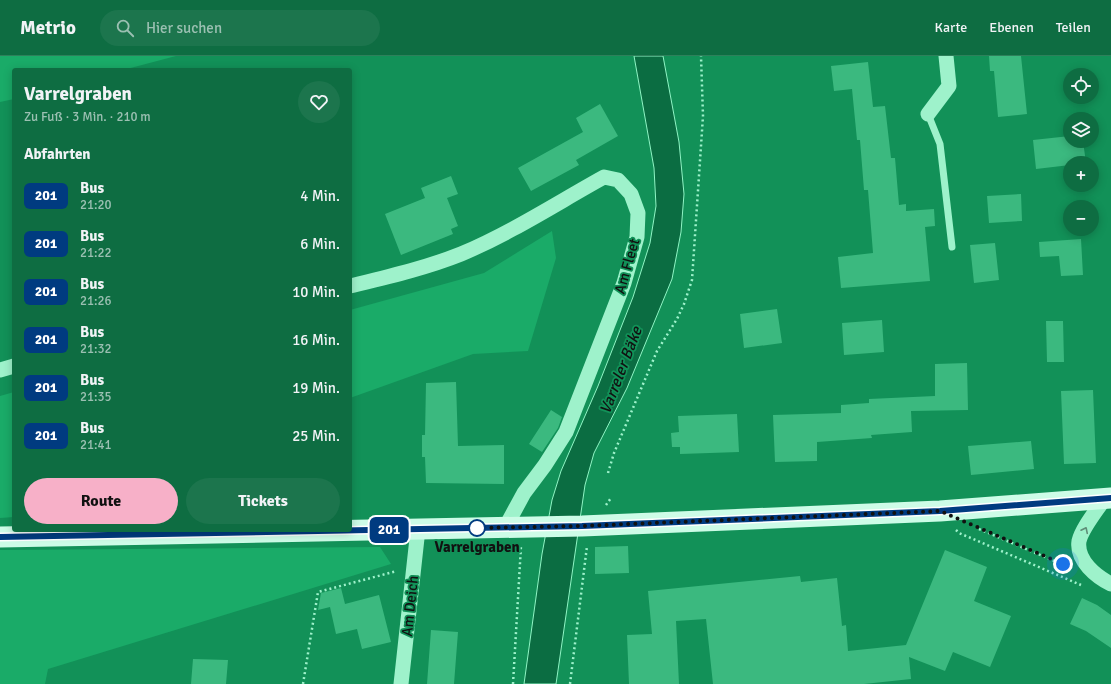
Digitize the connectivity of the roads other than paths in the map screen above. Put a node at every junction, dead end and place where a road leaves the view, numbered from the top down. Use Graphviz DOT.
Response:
graph roads {
  1 [pos="946,56"];
  2 [pos="928,114"];
  3 [pos="952,247"];
  4 [pos="352,285"];
  5 [pos="12,367"];
  6 [pos="0,370"];
  7 [pos="1108,498"];
  8 [pos="513,527"];
  9 [pos="418,529"];
  10 [pos="352,530"];
  11 [pos="261,532"];
  12 [pos="0,537"];
  13 [pos="1111,584"];
  14 [pos="401,684"];
  1 -- 2 [label="street"];
  2 -- 3 [label="lane"];
  4 -- 8 [label="street, Am Fleet"];
  5 -- 6 [label="street"];
  7 -- 8 [label="main road"];
  13 -- 7 [label="street, one-way"];
  8 -- 9 [label="main road"];
  9 -- 10 [label="main road"];
  9 -- 14 [label="street, Am Deich"];
  11 -- 12 [label="main road"];
}
